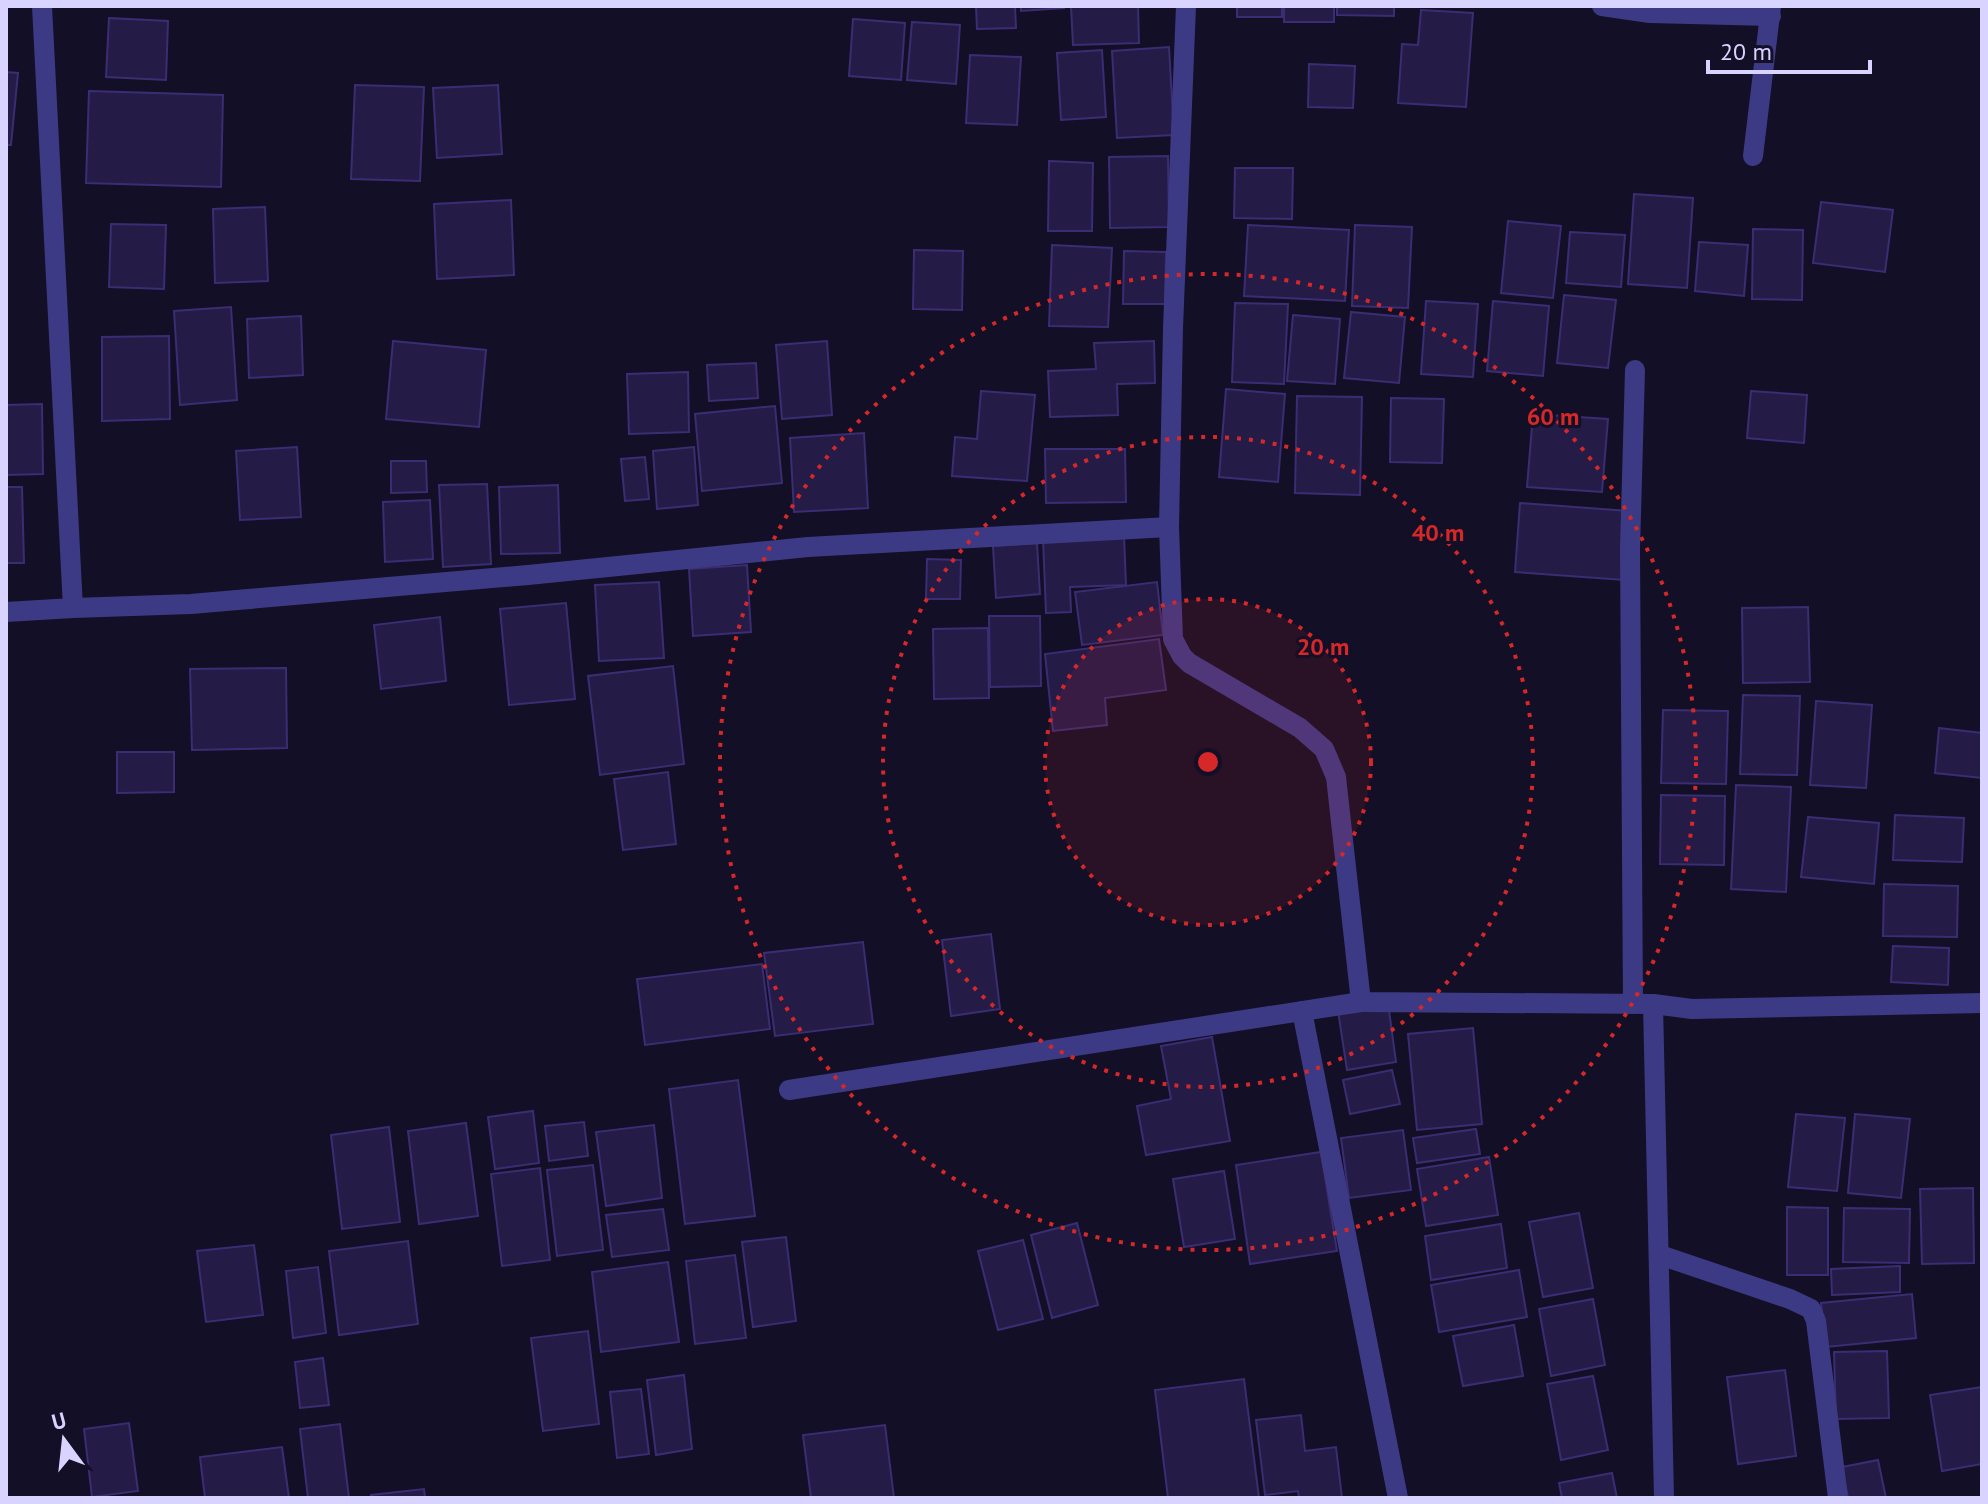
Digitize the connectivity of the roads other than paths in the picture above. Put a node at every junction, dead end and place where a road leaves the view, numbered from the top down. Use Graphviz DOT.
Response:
graph roads {
  1 [pos="42,6"];
  2 [pos="1186,6"];
  3 [pos="1602,6"];
  4 [pos="1771,11"];
  5 [pos="1753,156"];
  6 [pos="1635,370"];
  7 [pos="1169,527"];
  8 [pos="73,608"];
  9 [pos="6,612"];
  10 [pos="1361,1002"];
  11 [pos="1982,1003"];
  12 [pos="1643,1004"];
  13 [pos="1302,1011"];
  14 [pos="789,1090"];
  15 [pos="1660,1255"];
  16 [pos="1398,1498"];
  17 [pos="1664,1498"];
  18 [pos="1838,1498"];
  1 -- 8 [label="street"];
  2 -- 7 [label="street"];
  3 -- 4 [label="street"];
  4 -- 5 [label="street"];
  6 -- 12 [label="street"];
  7 -- 8 [label="street"];
  7 -- 10 [label="street"];
  8 -- 9 [label="street"];
  10 -- 12 [label="street"];
  10 -- 13 [label="street"];
  11 -- 12 [label="street"];
  12 -- 15 [label="street"];
  13 -- 14 [label="street"];
  13 -- 16 [label="street"];
  15 -- 17 [label="street"];
  15 -- 18 [label="street"];
}
